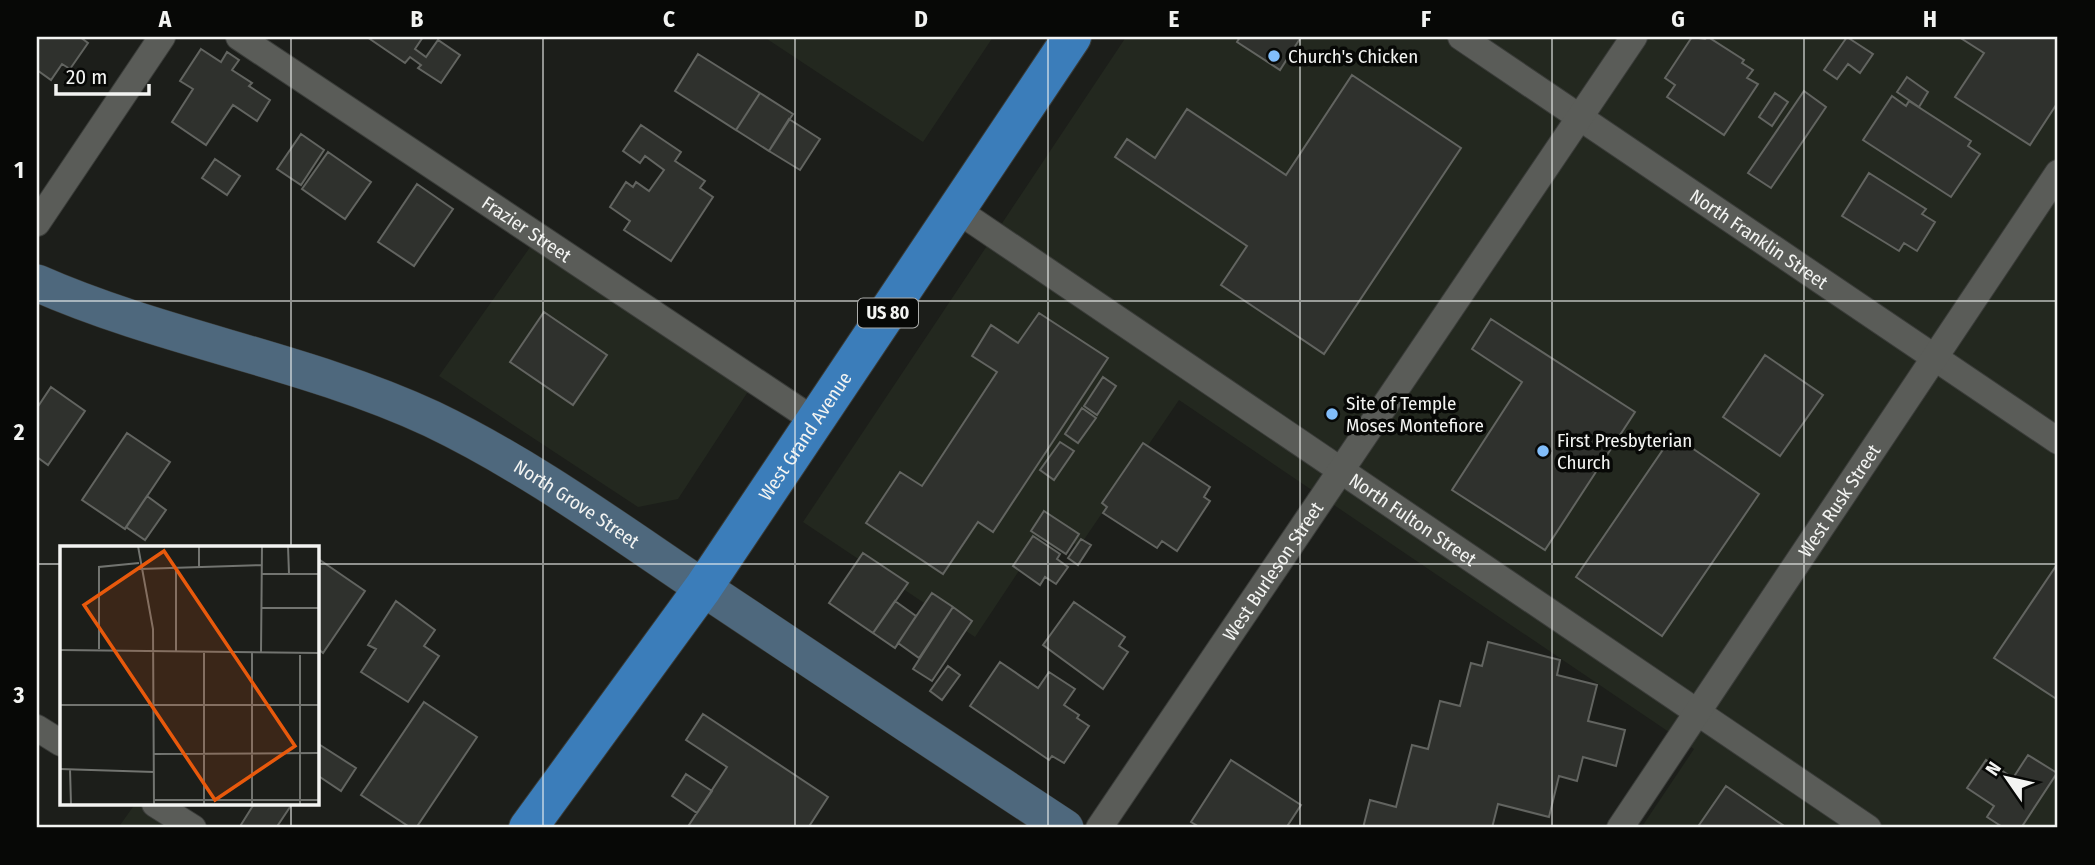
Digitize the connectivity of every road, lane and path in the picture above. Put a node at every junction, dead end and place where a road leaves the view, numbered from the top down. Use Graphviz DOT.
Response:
graph roads {
  1 [pos="162,37"];
  2 [pos="239,37"];
  3 [pos="1072,37"];
  4 [pos="1461,37"];
  5 [pos="1634,37"];
  6 [pos="1580,117"];
  7 [pos="2058,173"];
  8 [pos="957,210"];
  9 [pos="37,223"];
  10 [pos="37,283"];
  11 [pos="1935,358"];
  12 [pos="815,421"];
  13 [pos="2058,441"];
  14 [pos="1341,470"];
  15 [pos="703,588"];
  16 [pos="1698,712"];
  17 [pos="37,728"];
  18 [pos="60,742"];
  19 [pos="158,806"];
  20 [pos="193,828"];
  21 [pos="528,828"];
  22 [pos="1065,828"];
  23 [pos="1099,828"];
  24 [pos="1620,828"];
  25 [pos="1868,828"];
  1 -- 9 [label="street"];
  2 -- 12 [label="street, Frazier Street"];
  3 -- 8 [label="highway, West Grand Avenue / US 80"];
  4 -- 6 [label="street, North Franklin Street"];
  5 -- 6 [label="street, West Burleson Street"];
  6 -- 11 [label="street, North Franklin Street"];
  6 -- 14 [label="street, West Burleson Street"];
  7 -- 11 [label="street, West Rusk Street"];
  8 -- 12 [label="highway, West Grand Avenue / US 80"];
  8 -- 14 [label="street, North Fulton Street"];
  10 -- 15 [label="main road, North Grove Street"];
  11 -- 13 [label="street, North Franklin Street"];
  11 -- 16 [label="street, West Rusk Street"];
  12 -- 15 [label="highway, West Grand Avenue / US 80"];
  14 -- 16 [label="street, North Fulton Street"];
  14 -- 23 [label="street, West Burleson Street"];
  15 -- 21 [label="highway, West Grand Avenue / US 80"];
  15 -- 22 [label="main road, North Grove Street"];
  16 -- 24 [label="street, West Rusk Street"];
  16 -- 25 [label="street, North Fulton Street"];
  17 -- 18 [label="street"];
  19 -- 20 [label="street"];
}
